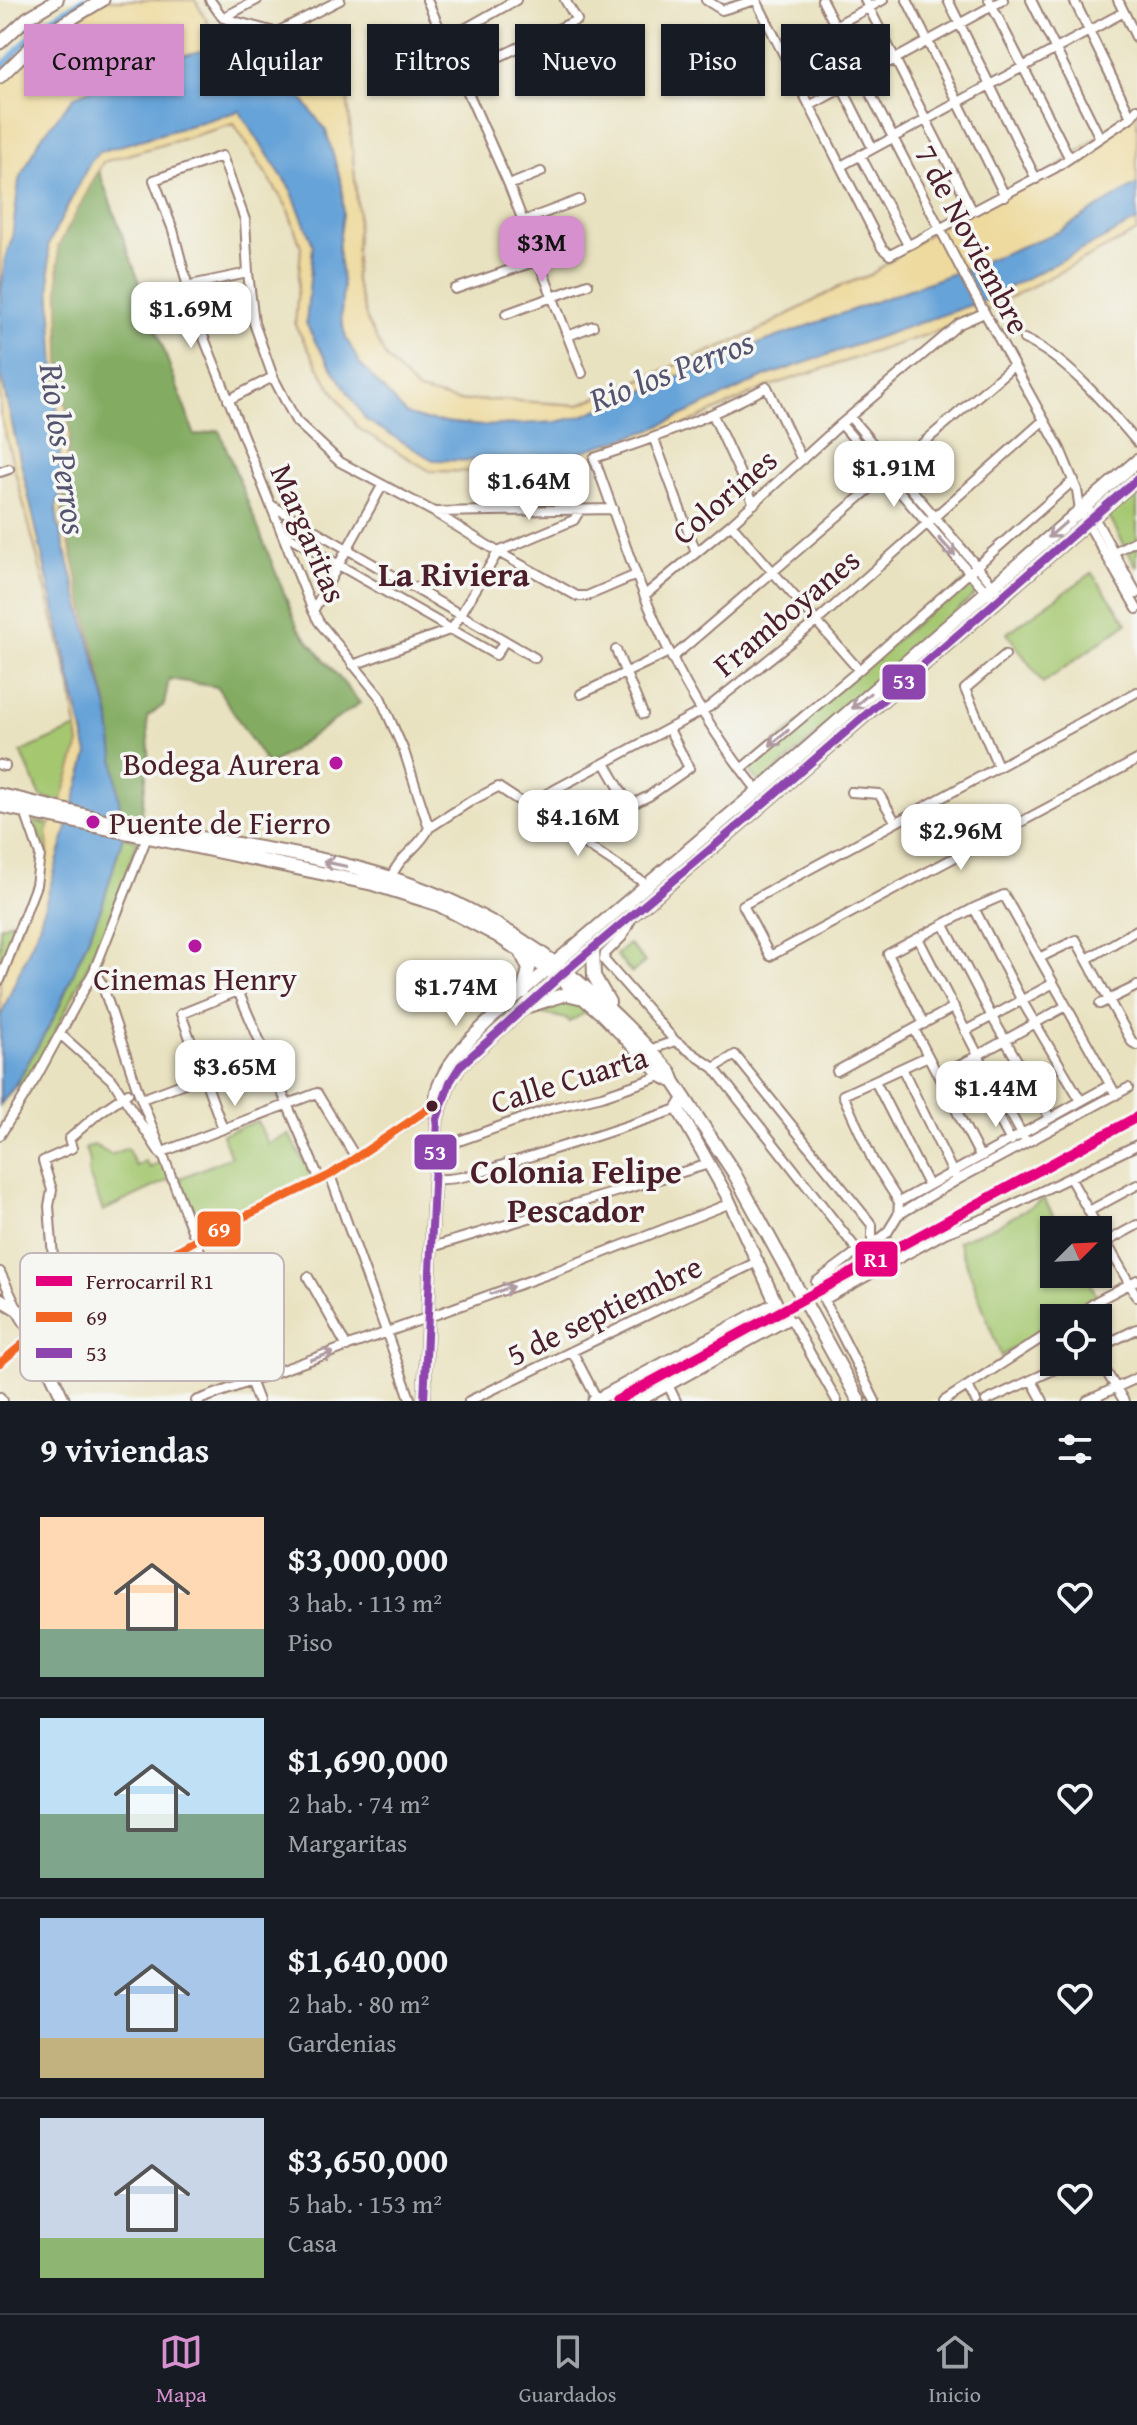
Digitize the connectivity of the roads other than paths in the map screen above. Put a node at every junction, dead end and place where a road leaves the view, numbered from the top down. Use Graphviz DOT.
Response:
graph roads {
  1 [pos="57,0"];
  2 [pos="103,0"];
  3 [pos="210,0"];
  4 [pos="257,0"];
  5 [pos="340,0"];
  6 [pos="427,0"];
  7 [pos="516,0"];
  8 [pos="565,0"];
  9 [pos="706,0"];
  10 [pos="756,0"];
  11 [pos="822,0"];
  12 [pos="883,0"];
  13 [pos="907,0"];
  14 [pos="948,0"];
  15 [pos="1003,0"];
  16 [pos="1031,0"];
  17 [pos="1074,0"];
  18 [pos="1118,0"];
  19 [pos="991,3"];
  20 [pos="867,4"];
  21 [pos="1124,12"];
  22 [pos="223,18"];
  23 [pos="959,23"];
  24 [pos="246,24"];
  25 [pos="292,24"];
  26 [pos="438,24"];
  27 [pos="473,24"];
  28 [pos="834,24"];
  29 [pos="838,24"];
  30 [pos="1090,30"];
  31 [pos="1137,39"];
  32 [pos="927,40"];
  33 [pos="0,43"];
  34 [pos="781,48"];
  35 [pos="1057,48"];
  36 [pos="499,57"];
  37 [pos="895,58"];
  38 [pos="890,61"];
  39 [pos="1023,67"];
  40 [pos="0,77"];
  41 [pos="990,84"];
  42 [pos="469,96"];
  43 [pos="806,96"];
  44 [pos="827,96"];
  45 [pos="846,96"];
  46 [pos="871,96"];
  47 [pos="959,101"];
  48 [pos="811,105"];
  49 [pos="1134,113"];
  50 [pos="926,120"];
  51 [pos="893,137"];
  52 [pos="1100,138"];
  53 [pos="872,147"];
  54 [pos="860,155"];
  55 [pos="1069,157"];
  56 [pos="841,166"];
  57 [pos="541,172"];
  58 [pos="1036,179"];
  59 [pos="509,185"];
  60 [pos="1005,196"];
  61 [pos="579,200"];
  62 [pos="972,210"];
  63 [pos="523,221"];
  64 [pos="939,227"];
  65 [pos="908,245"];
  66 [pos="574,248"];
  67 [pos="539,259"];
  68 [pos="248,273"];
  69 [pos="588,284"];
  70 [pos="186,286"];
  71 [pos="455,289"];
  72 [pos="554,297"];
  73 [pos="506,314"];
  74 [pos="985,314"];
  75 [pos="593,326"];
  76 [pos="568,336"];
  77 [pos="1024,339"];
  78 [pos="1013,366"];
  79 [pos="582,373"];
  80 [pos="273,377"];
  81 [pos="228,400"];
  82 [pos="713,415"];
  83 [pos="850,417"];
  84 [pos="1044,420"];
  85 [pos="841,424"];
  86 [pos="654,439"];
  87 [pos="1137,442"];
  88 [pos="802,460"];
  89 [pos="1137,461"];
  90 [pos="896,467"];
  91 [pos="887,475"];
  92 [pos="1137,479"];
  93 [pos="1074,480"];
  94 [pos="382,486"];
  95 [pos="270,504"];
  96 [pos="754,504"];
  97 [pos="613,509"];
  98 [pos="580,510"];
  99 [pos="1086,511"];
  100 [pos="434,512"];
  101 [pos="936,515"];
  102 [pos="926,523"];
  103 [pos="731,524"];
  104 [pos="282,533"];
  105 [pos="1103,540"];
  106 [pos="1137,540"];
  107 [pos="347,550"];
  108 [pos="498,552"];
  109 [pos="696,552"];
  110 [pos="1114,552"];
  111 [pos="339,565"];
  112 [pos="974,569"];
  113 [pos="772,571"];
  114 [pos="636,575"];
  115 [pos="989,589"];
  116 [pos="1137,594"];
  117 [pos="645,595"];
  118 [pos="999,599"];
  119 [pos="1137,609"];
  120 [pos="313,611"];
  121 [pos="461,617"];
  122 [pos="817,621"];
  123 [pos="452,629"];
  124 [pos="504,642"];
  125 [pos="616,650"];
  126 [pos="670,655"];
  127 [pos="1005,655"];
  128 [pos="535,658"];
  129 [pos="353,665"];
  130 [pos="859,670"];
  131 [pos="626,673"];
  132 [pos="1137,692"];
  133 [pos="581,694"];
  134 [pos="702,713"];
  135 [pos="643,714"];
  136 [pos="669,729"];
  137 [pos="1137,760"];
  138 [pos="605,763"];
  139 [pos="998,766"];
  140 [pos="741,769"];
  141 [pos="758,791"];
  142 [pos="851,792"];
  143 [pos="0,795"];
  144 [pos="526,805"];
  145 [pos="629,805"];
  146 [pos="0,806"];
  147 [pos="25,812"];
  148 [pos="58,814"];
  149 [pos="895,821"];
  150 [pos="428,823"];
  151 [pos="140,833"];
  152 [pos="570,834"];
  153 [pos="391,879"];
  154 [pos="646,884"];
  155 [pos="626,901"];
  156 [pos="974,908"];
  157 [pos="635,912"];
  158 [pos="944,925"];
  159 [pos="1137,930"];
  160 [pos="582,938"];
  161 [pos="918,938"];
  162 [pos="593,948"];
  163 [pos="526,949"];
  164 [pos="1039,958"];
  165 [pos="1087,959"];
  166 [pos="552,965"];
  167 [pos="94,971"];
  168 [pos="563,973"];
  169 [pos="0,980"];
  170 [pos="1052,984"];
  171 [pos="1137,986"];
  172 [pos="523,992"];
  173 [pos="583,997"];
  174 [pos="1111,1000"];
  175 [pos="1022,1001"];
  176 [pos="1100,1004"];
  177 [pos="1066,1006"];
  178 [pos="525,1007"];
  179 [pos="954,1007"];
  180 [pos="615,1012"];
  181 [pos="992,1017"];
  182 [pos="1035,1023"];
  183 [pos="924,1024"];
  184 [pos="914,1029"];
  185 [pos="965,1031"];
  186 [pos="60,1034"];
  187 [pos="1006,1039"];
  188 [pos="675,1041"];
  189 [pos="1137,1045"];
  190 [pos="646,1052"];
  191 [pos="264,1053"];
  192 [pos="978,1055"];
  193 [pos="928,1056"];
  194 [pos="967,1061"];
  195 [pos="714,1068"];
  196 [pos="902,1068"];
  197 [pos="837,1071"];
  198 [pos="203,1076"];
  199 [pos="669,1077"];
  200 [pos="939,1077"];
  201 [pos="875,1081"];
  202 [pos="1110,1085"];
  203 [pos="137,1088"];
  204 [pos="1128,1088"];
  205 [pos="124,1095"];
  206 [pos="1116,1095"];
  207 [pos="142,1099"];
  208 [pos="1081,1101"];
  209 [pos="438,1104"];
  210 [pos="682,1104"];
  211 [pos="286,1106"];
  212 [pos="1050,1118"];
  213 [pos="223,1129"];
  214 [pos="0,1135"];
  215 [pos="1024,1138"];
  216 [pos="1012,1144"];
  217 [pos="1137,1145"];
  218 [pos="436,1149"];
  219 [pos="164,1153"];
  220 [pos="980,1156"];
  221 [pos="356,1158"];
  222 [pos="709,1164"];
  223 [pos="330,1175"];
  224 [pos="954,1176"];
  225 [pos="1070,1178"];
  226 [pos="435,1179"];
  227 [pos="320,1180"];
  228 [pos="928,1185"];
  229 [pos="1137,1185"];
  230 [pos="899,1202"];
  231 [pos="731,1203"];
  232 [pos="1089,1211"];
  233 [pos="898,1215"];
  234 [pos="1092,1216"];
  235 [pos="1137,1225"];
  236 [pos="198,1239"];
  237 [pos="1112,1239"];
  238 [pos="872,1245"];
  239 [pos="432,1247"];
  240 [pos="858,1251"];
  241 [pos="1112,1251"];
  242 [pos="53,1253"];
  243 [pos="173,1253"];
  244 [pos="203,1253"];
  245 [pos="759,1261"];
  246 [pos="0,1272"];
  247 [pos="308,1277"];
  248 [pos="816,1282"];
  249 [pos="1134,1282"];
  250 [pos="1137,1297"];
  251 [pos="0,1299"];
  252 [pos="1093,1304"];
  253 [pos="18,1310"];
  254 [pos="20,1313"];
  255 [pos="430,1318"];
  256 [pos="787,1319"];
  257 [pos="1137,1329"];
  258 [pos="388,1333"];
  259 [pos="1040,1339"];
  260 [pos="1112,1341"];
  261 [pos="20,1347"];
  262 [pos="347,1347"];
  263 [pos="572,1351"];
  264 [pos="0,1363"];
  265 [pos="284,1369"];
  266 [pos="1042,1376"];
  267 [pos="1110,1376"];
  268 [pos="1137,1378"];
  269 [pos="55,1381"];
  270 [pos="250,1381"];
  271 [pos="1032,1381"];
  272 [pos="668,1385"];
  273 [pos="968,1387"];
  274 [pos="1117,1387"];
  275 [pos="596,1400"];
  276 [pos="64,1401"];
  277 [pos="196,1401"];
  278 [pos="258,1401"];
  279 [pos="411,1401"];
  280 [pos="424,1401"];
  281 [pos="469,1401"];
  282 [pos="638,1401"];
  283 [pos="676,1401"];
  284 [pos="837,1401"];
  285 [pos="859,1401"];
  286 [pos="875,1401"];
  287 [pos="944,1401"];
  288 [pos="976,1401"];
  289 [pos="986,1401"];
  290 [pos="1043,1401"];
  291 [pos="1087,1401"];
  292 [pos="1124,1401"];
  1 -- 33 [label="street"];
  2 -- 40 [label="street"];
  3 -- 22 [label="street"];
  4 -- 22 [label="street"];
  5 -- 25 [label="street"];
  6 -- 26 [label="street"];
  7 -- 27 [label="street"];
  8 -- 36 [label="street"];
  9 -- 10 [label="street"];
  10 -- 34 [label="street"];
  11 -- 28 [label="street, 7 de Noviembre"];
  12 -- 20 [label="street"];
  13 -- 32 [label="street"];
  14 -- 23 [label="street"];
  15 -- 19 [label="street"];
  16 -- 35 [label="street"];
  17 -- 30 [label="street"];
  18 -- 21 [label="street"];
  19 -- 23 [label="street"];
  19 -- 39 [label="street"];
  20 -- 29 [label="street"];
  20 -- 37 [label="street"];
  21 -- 30 [label="street"];
  21 -- 31 [label="street"];
  22 -- 24 [label="street"];
  23 -- 32 [label="street"];
  23 -- 41 [label="street"];
  30 -- 35 [label="street"];
  30 -- 49 [label="street"];
  32 -- 37 [label="street"];
  32 -- 47 [label="street"];
  35 -- 39 [label="street"];
  35 -- 52 [label="street"];
  37 -- 38 [label="street"];
  37 -- 50 [label="street"];
  39 -- 41 [label="street"];
  39 -- 55 [label="street"];
  41 -- 47 [label="street"];
  41 -- 58 [label="street"];
  42 -- 59 [label="street"];
  43 -- 48 [label="street"];
  44 -- 48 [label="street"];
  45 -- 53 [label="street"];
  46 -- 51 [label="street, 7 de Noviembre"];
  47 -- 50 [label="street"];
  47 -- 60 [label="street"];
  48 -- 56 [label="street"];
  49 -- 52 [label="street"];
  50 -- 51 [label="street"];
  50 -- 62 [label="street"];
  51 -- 53 [label="street"];
  51 -- 64 [label="street, 7 de Noviembre"];
  52 -- 55 [label="street"];
  53 -- 54 [label="street"];
  54 -- 56 [label="street"];
  54 -- 65 [label="street"];
  55 -- 58 [label="street"];
  56 -- 65 [label="street"];
  57 -- 59 [label="street"];
  58 -- 60 [label="street"];
  59 -- 63 [label="street"];
  60 -- 62 [label="street"];
  61 -- 63 [label="street"];
  62 -- 64 [label="street"];
  63 -- 67 [label="street"];
  64 -- 65 [label="street"];
  64 -- 74 [label="street, 7 de Noviembre"];
  66 -- 67 [label="street"];
  67 -- 71 [label="street"];
  67 -- 72 [label="street"];
  68 -- 70 [label="street"];
  68 -- 70 [label="street, Margaritas"];
  68 -- 80 [label="street"];
  69 -- 72 [label="street"];
  70 -- 81 [label="street, Margaritas"];
  72 -- 73 [label="street"];
  72 -- 76 [label="street"];
  74 -- 78 [label="street, 7 de Noviembre"];
  74 -- 83 [label="street, Colorines"];
  75 -- 76 [label="street"];
  76 -- 79 [label="street"];
  77 -- 87 [label="street"];
  78 -- 84 [label="street, 7 de Noviembre"];
  78 -- 90 [label="street"];
  80 -- 81 [label="street"];
  80 -- 94 [label="street"];
  81 -- 95 [label="street, Margaritas"];
  82 -- 86 [label="street"];
  82 -- 88 [label="street"];
  82 -- 96 [label="street"];
  83 -- 85 [label="street, Colorines"];
  83 -- 90 [label="street"];
  84 -- 93 [label="street, 7 de Noviembre"];
  84 -- 101 [label="street, Framboyanes"];
  85 -- 88 [label="street, Colorines"];
  85 -- 91 [label="street"];
  86 -- 97 [label="street"];
  86 -- 109 [label="street"];
  88 -- 96 [label="street, Colorines"];
  89 -- 99 [label="main road"];
  90 -- 91 [label="street"];
  90 -- 101 [label="street"];
  91 -- 102 [label="street"];
  91 -- 113 [label="street"];
  92 -- 99 [label="main road"];
  93 -- 99 [label="street, 7 de Noviembre"];
  93 -- 112 [label="street"];
  94 -- 100 [label="street"];
  94 -- 107 [label="street"];
  95 -- 104 [label="street, Margaritas"];
  95 -- 107 [label="street"];
  96 -- 103 [label="street, Colorines"];
  97 -- 98 [label="street"];
  97 -- 114 [label="street"];
  98 -- 100 [label="street"];
  98 -- 108 [label="street"];
  99 -- 105 [label="street, 7 de Noviembre"];
  99 -- 115 [label="main road, one-way"];
  99 -- 118 [label="main road"];
  100 -- 108 [label="street"];
  101 -- 102 [label="street, Framboyanes"];
  101 -- 112 [label="street"];
  102 -- 112 [label="street, one-way"];
  102 -- 122 [label="street, Framboyanes"];
  103 -- 109 [label="street, Colorines"];
  103 -- 113 [label="street"];
  104 -- 111 [label="street"];
  104 -- 120 [label="street, Margaritas"];
  105 -- 110 [label="street"];
  105 -- 119 [label="street"];
  106 -- 110 [label="street"];
  107 -- 111 [label="street"];
  107 -- 121 [label="street"];
  108 -- 114 [label="street"];
  108 -- 121 [label="street"];
  109 -- 117 [label="street, Colorines"];
  110 -- 116 [label="street"];
  111 -- 120 [label="street"];
  111 -- 123 [label="street"];
  112 -- 115 [label="street"];
  112 -- 130 [label="street"];
  113 -- 122 [label="street"];
  113 -- 126 [label="street"];
  114 -- 117 [label="street"];
  115 -- 118 [label="street"];
  115 -- 141 [label="main road, one-way"];
  117 -- 126 [label="street"];
  118 -- 157 [label="main road"];
  120 -- 129 [label="street, Margaritas"];
  121 -- 123 [label="street"];
  121 -- 124 [label="street"];
  122 -- 130 [label="street"];
  122 -- 134 [label="street, Framboyanes"];
  123 -- 124 [label="street"];
  123 -- 129 [label="street"];
  124 -- 128 [label="street"];
  125 -- 131 [label="street"];
  126 -- 131 [label="street"];
  126 -- 134 [label="street"];
  127 -- 139 [label="street"];
  129 -- 150 [label="street, Margaritas"];
  130 -- 140 [label="street, one-way"];
  131 -- 133 [label="street"];
  131 -- 135 [label="street"];
  132 -- 139 [label="street"];
  134 -- 136 [label="street, Framboyanes"];
  134 -- 140 [label="street"];
  136 -- 138 [label="street, Framboyanes"];
  136 -- 145 [label="street"];
  137 -- 149 [label="street"];
  138 -- 144 [label="street, Framboyanes"];
  138 -- 145 [label="street"];
  139 -- 149 [label="street"];
  140 -- 141 [label="street"];
  141 -- 154 [label="main road"];
  142 -- 149 [label="street"];
  143 -- 148 [label="main road"];
  144 -- 150 [label="street"];
  144 -- 152 [label="street"];
  145 -- 152 [label="street"];
  146 -- 147 [label="main road"];
  147 -- 148 [label="main road"];
  147 -- 169 [label="street"];
  148 -- 151 [label="main road"];
  150 -- 153 [label="street"];
  153 -- 151 [label="main road, one-way"];
  151 -- 163 [label="main road"];
  151 -- 167 [label="street"];
  152 -- 154 [label="street"];
  153 -- 163 [label="main road"];
  154 -- 155 [label="main road"];
  155 -- 157 [label="street"];
  155 -- 160 [label="main road"];
  156 -- 158 [label="street"];
  156 -- 164 [label="street"];
  156 -- 175 [label="street"];
  157 -- 162 [label="main road"];
  157 -- 188 [label="street"];
  158 -- 161 [label="street"];
  158 -- 181 [label="street"];
  159 -- 165 [label="street"];
  160 -- 163 [label="main road"];
  160 -- 166 [label="main road"];
  161 -- 179 [label="street"];
  161 -- 183 [label="street"];
  162 -- 168 [label="main road"];
  162 -- 180 [label="main road"];
  163 -- 166 [label="main road"];
  163 -- 172 [label="main road"];
  164 -- 165 [label="street"];
  164 -- 170 [label="street"];
  165 -- 174 [label="street"];
  166 -- 168 [label="main road"];
  166 -- 172 [label="street"];
  167 -- 186 [label="street"];
  167 -- 203 [label="street"];
  168 -- 173 [label="main road"];
  168 -- 178 [label="street"];
  168 -- 180 [label="main road"];
  170 -- 175 [label="street"];
  170 -- 177 [label="street"];
  171 -- 174 [label="street"];
  172 -- 209 [label="street"];
  173 -- 178 [label="main road"];
  173 -- 190 [label="main road"];
  174 -- 176 [label="street"];
  174 -- 189 [label="street"];
  175 -- 181 [label="street"];
  175 -- 182 [label="street"];
  177 -- 182 [label="street"];
  177 -- 202 [label="street"];
  178 -- 209 [label="street"];
  179 -- 183 [label="street"];
  179 -- 185 [label="street"];
  180 -- 190 [label="main road"];
  181 -- 185 [label="street"];
  181 -- 187 [label="street"];
  182 -- 187 [label="street"];
  182 -- 208 [label="street"];
  183 -- 184 [label="street"];
  184 -- 193 [label="street"];
  184 -- 197 [label="street"];
  185 -- 192 [label="street"];
  186 -- 205 [label="street"];
  186 -- 214 [label="street"];
  187 -- 192 [label="street"];
  187 -- 212 [label="street"];
  188 -- 190 [label="street"];
  188 -- 195 [label="street"];
  190 -- 199 [label="main road"];
  191 -- 198 [label="street"];
  191 -- 198 [label="street"];
  191 -- 211 [label="street"];
  192 -- 194 [label="street"];
  192 -- 215 [label="street"];
  193 -- 196 [label="street"];
  193 -- 200 [label="street"];
  194 -- 200 [label="street"];
  194 -- 216 [label="street"];
  195 -- 238 [label="street"];
  195 -- 240 [label="street"];
  196 -- 201 [label="street"];
  196 -- 224 [label="street"];
  198 -- 207 [label="street"];
  198 -- 213 [label="street"];
  199 -- 210 [label="main road"];
  199 -- 218 [label="street, Calle Cuarta"];
  200 -- 220 [label="street"];
  201 -- 228 [label="street"];
  201 -- 230 [label="street"];
  202 -- 206 [label="street"];
  202 -- 208 [label="street"];
  203 -- 205 [label="street"];
  203 -- 207 [label="street"];
  204 -- 206 [label="street"];
  205 -- 219 [label="street"];
  205 -- 242 [label="street"];
  206 -- 215 [label="street"];
  207 -- 219 [label="street"];
  208 -- 212 [label="street"];
  209 -- 218 [label="street"];
  209 -- 221 [label="street"];
  210 -- 222 [label="street"];
  210 -- 226 [label="street"];
  210 -- 285 [label="main road"];
  211 -- 213 [label="street"];
  211 -- 221 [label="street"];
  211 -- 227 [label="street"];
  212 -- 215 [label="street"];
  213 -- 219 [label="street"];
  215 -- 216 [label="street"];
  216 -- 220 [label="street"];
  216 -- 224 [label="street"];
  217 -- 225 [label="street"];
  218 -- 226 [label="street"];
  219 -- 236 [label="street"];
  220 -- 224 [label="street"];
  221 -- 223 [label="street"];
  222 -- 231 [label="street"];
  222 -- 239 [label="street"];
  223 -- 227 [label="street"];
  223 -- 258 [label="street"];
  224 -- 228 [label="street"];
  224 -- 233 [label="street"];
  225 -- 232 [label="street"];
  225 -- 286 [label="street"];
  226 -- 239 [label="street"];
  227 -- 236 [label="street"];
  228 -- 230 [label="street"];
  229 -- 232 [label="street"];
  230 -- 233 [label="street"];
  231 -- 245 [label="street"];
  255 -- 231 [label="street, one-way"];
  232 -- 234 [label="street"];
  233 -- 238 [label="street"];
  235 -- 237 [label="street"];
  236 -- 243 [label="street"];
  236 -- 244 [label="street"];
  238 -- 240 [label="street"];
  239 -- 255 [label="street"];
  240 -- 248 [label="street"];
  241 -- 249 [label="street"];
  245 -- 263 [label="street, 5 de septiembre"];
  245 -- 275 [label="street"];
  246 -- 253 [label="street"];
  247 -- 262 [label="street"];
  249 -- 250 [label="street"];
  249 -- 252 [label="street"];
  251 -- 253 [label="street"];
  253 -- 254 [label="street"];
  255 -- 258 [label="street"];
  255 -- 280 [label="street"];
  256 -- 272 [label="street"];
  256 -- 284 [label="street"];
  257 -- 260 [label="street"];
  258 -- 262 [label="street"];
  258 -- 279 [label="street"];
  259 -- 273 [label="street"];
  261 -- 264 [label="street"];
  265 -- 262 [label="street, one-way"];
  263 -- 275 [label="street"];
  263 -- 281 [label="street, 5 de septiembre"];
  266 -- 271 [label="street"];
  267 -- 274 [label="street"];
  268 -- 274 [label="street"];
  269 -- 276 [label="street"];
  270 -- 277 [label="street"];
  270 -- 278 [label="street"];
  271 -- 289 [label="street"];
  271 -- 290 [label="street"];
  272 -- 282 [label="street"];
  272 -- 283 [label="street"];
  273 -- 287 [label="street"];
  273 -- 288 [label="street"];
  274 -- 291 [label="street"];
  274 -- 292 [label="street"];
}
